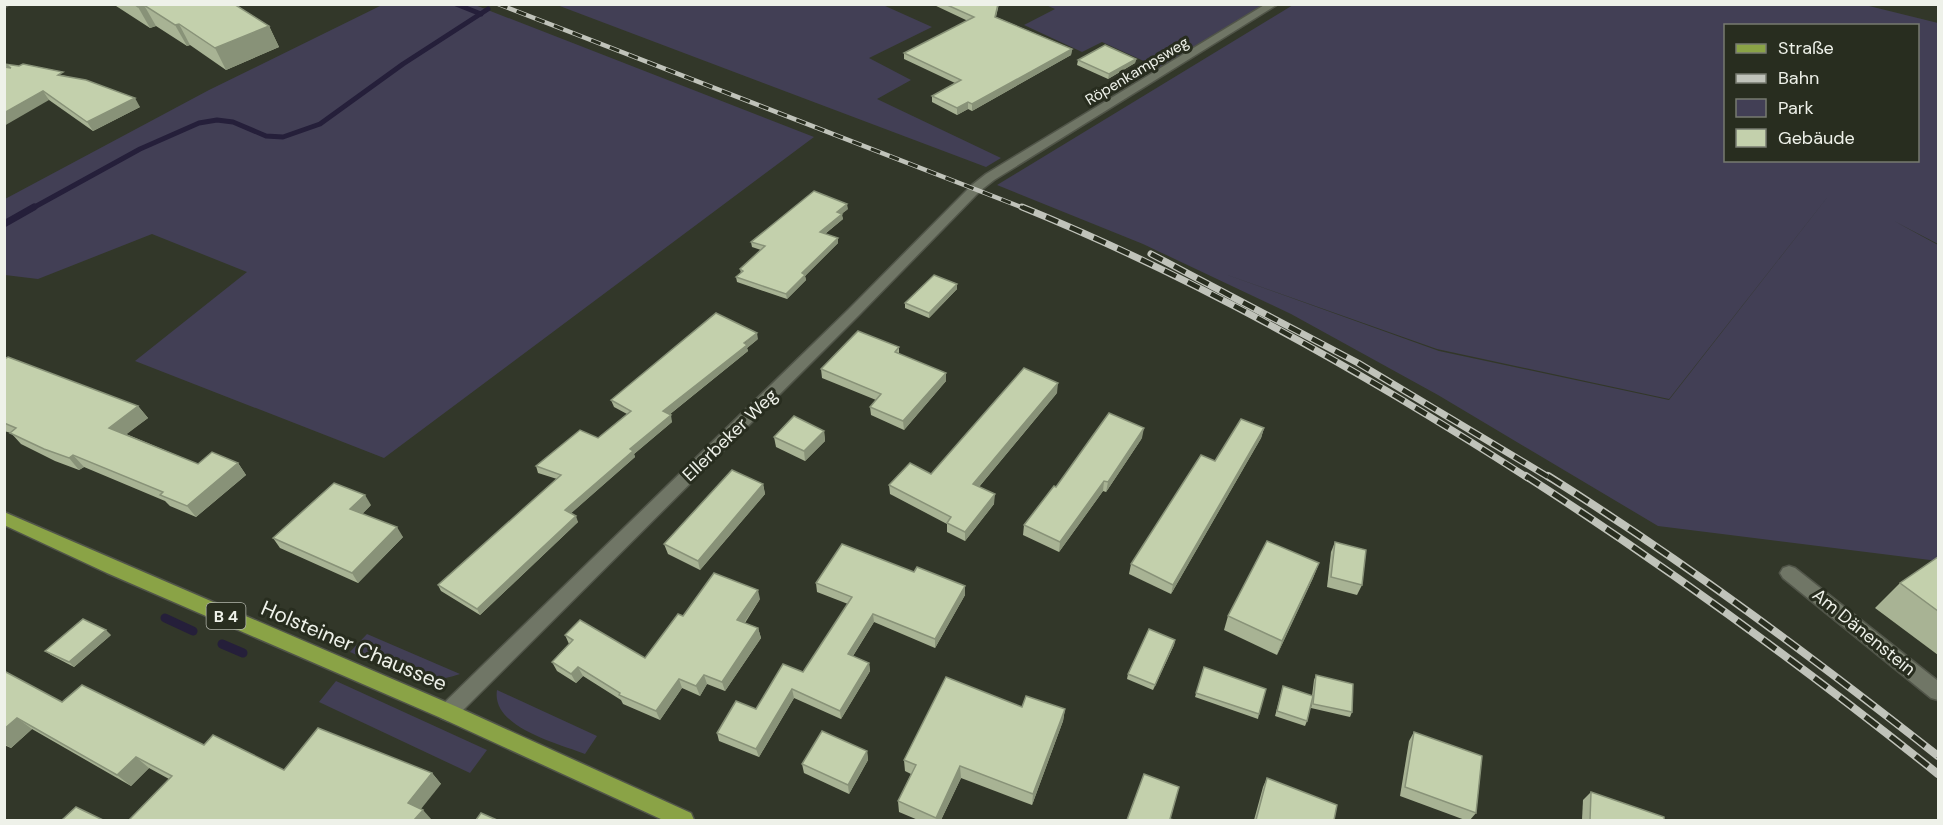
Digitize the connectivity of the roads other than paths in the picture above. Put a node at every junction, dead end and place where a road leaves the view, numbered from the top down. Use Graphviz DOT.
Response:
graph roads {
  1 [pos="1274,4"];
  2 [pos="1015,162"];
  3 [pos="4,518"];
  4 [pos="1789,573"];
  5 [pos="1938,692"];
  6 [pos="448,712"];
  7 [pos="684,820"];
  1 -- 2 [label="street, Röpenkampsweg"];
  2 -- 6 [label="street, Ellerbeker Weg"];
  3 -- 6 [label="main road, Holsteiner Chaussee / B 4"];
  4 -- 5 [label="street, Am Dänenstein"];
  6 -- 7 [label="main road, Holsteiner Chaussee / B 4"];
}
